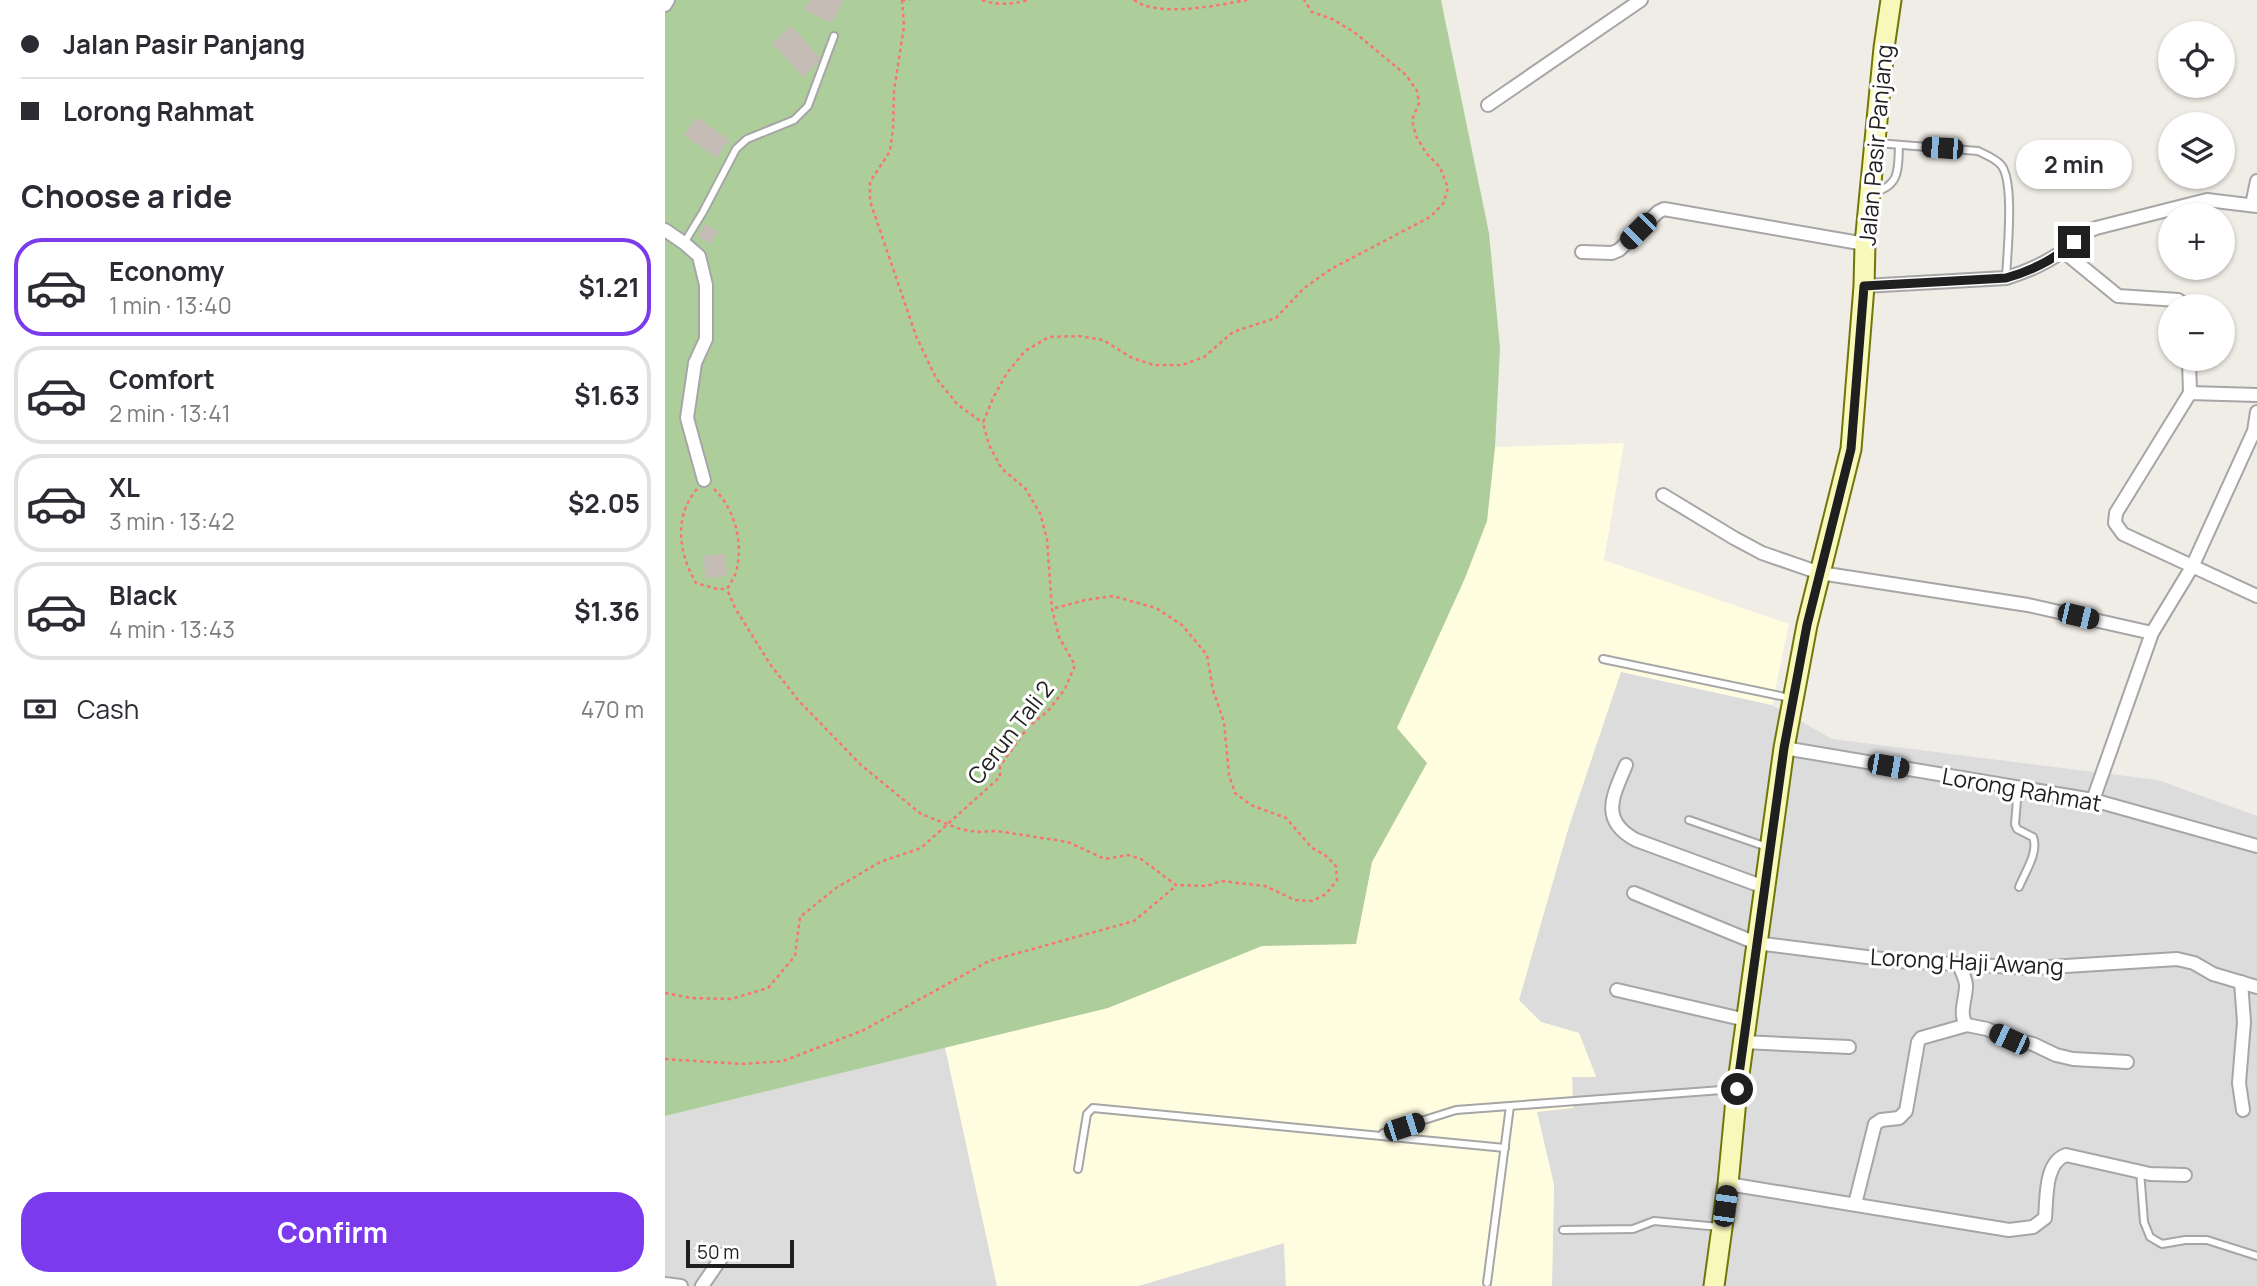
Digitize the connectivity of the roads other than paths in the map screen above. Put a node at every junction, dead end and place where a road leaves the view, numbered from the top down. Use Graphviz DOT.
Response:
graph roads {
  1 [pos="668,0"];
  2 [pos="1641,0"];
  3 [pos="1891,0"];
  4 [pos="665,5"];
  5 [pos="834,36"];
  6 [pos="1488,105"];
  7 [pos="1874,143"];
  8 [pos="1899,145"];
  9 [pos="2257,181"];
  10 [pos="1870,193"];
  11 [pos="2254,205"];
  12 [pos="665,230"];
  13 [pos="684,243"];
  14 [pos="1865,244"];
  15 [pos="2063,251"];
  16 [pos="1582,252"];
  17 [pos="2006,278"];
  18 [pos="1864,286"];
  19 [pos="2158,299"];
  20 [pos="2189,371"];
  21 [pos="2190,393"];
  22 [pos="2257,395"];
  23 [pos="2257,412"];
  24 [pos="704,480"];
  25 [pos="1663,495"];
  26 [pos="2192,567"];
  27 [pos="1820,573"];
  28 [pos="2257,597"];
  29 [pos="2152,633"];
  30 [pos="1603,659"];
  31 [pos="1793,699"];
  32 [pos="1784,748"];
  33 [pos="1626,765"];
  34 [pos="2018,788"];
  35 [pos="2093,800"];
  36 [pos="1689,820"];
  37 [pos="2257,846"];
  38 [pos="1769,847"];
  39 [pos="1764,887"];
  40 [pos="2019,887"];
  41 [pos="1634,893"];
  42 [pos="1756,943"];
  43 [pos="1959,965"];
  44 [pos="2241,982"];
  45 [pos="2257,988"];
  46 [pos="1617,990"];
  47 [pos="1746,1020"];
  48 [pos="1967,1025"];
  49 [pos="1743,1042"];
  50 [pos="1849,1047"];
  51 [pos="2127,1062"];
  52 [pos="1737,1089"];
  53 [pos="1510,1106"];
  54 [pos="2243,1110"];
  55 [pos="1378,1135"];
  56 [pos="1505,1148"];
  57 [pos="1078,1169"];
  58 [pos="2140,1171"];
  59 [pos="2185,1175"];
  60 [pos="1728,1184"];
  61 [pos="1855,1204"];
  62 [pos="1722,1227"];
  63 [pos="1563,1230"];
  64 [pos="724,1254"];
  65 [pos="2257,1256"];
  66 [pos="1487,1283"];
  67 [pos="665,1284"];
  68 [pos="681,1286"];
  69 [pos="702,1286"];
  70 [pos="1714,1286"];
  1 -- 4 [label="street"];
  2 -- 6 [label="street"];
  3 -- 7 [label="main road, Jalan Pasir Panjang"];
  5 -- 13 [label="lane"];
  7 -- 8 [label="lane"];
  7 -- 10 [label="main road, Jalan Pasir Panjang"];
  8 -- 10 [label="lane"];
  8 -- 17 [label="lane"];
  9 -- 11 [label="street"];
  10 -- 14 [label="main road, Jalan Pasir Panjang"];
  11 -- 15 [label="street"];
  12 -- 13 [label="street"];
  13 -- 24 [label="street"];
  14 -- 16 [label="street"];
  14 -- 18 [label="main road, Jalan Pasir Panjang"];
  15 -- 17 [label="street"];
  15 -- 19 [label="street"];
  17 -- 18 [label="street"];
  18 -- 27 [label="main road, Jalan Pasir Panjang"];
  20 -- 21 [label="street"];
  21 -- 22 [label="street"];
  21 -- 26 [label="street"];
  23 -- 26 [label="street"];
  25 -- 27 [label="street"];
  26 -- 28 [label="street"];
  26 -- 29 [label="street"];
  27 -- 29 [label="street"];
  27 -- 31 [label="main road, Jalan Pasir Panjang"];
  29 -- 35 [label="street"];
  30 -- 31 [label="lane"];
  31 -- 32 [label="main road, Jalan Pasir Panjang"];
  32 -- 34 [label="street, Lorong Rahmat"];
  32 -- 38 [label="main road, Jalan Pasir Panjang"];
  33 -- 39 [label="street"];
  34 -- 35 [label="street, Lorong Rahmat"];
  34 -- 40 [label="lane"];
  35 -- 37 [label="street, Lorong Rahmat"];
  36 -- 38 [label="lane"];
  38 -- 39 [label="main road, Jalan Pasir Panjang"];
  39 -- 42 [label="main road, Jalan Pasir Panjang"];
  41 -- 42 [label="street, Lorong Haji Awang"];
  42 -- 43 [label="street, Lorong Haji Awang"];
  42 -- 47 [label="main road, Jalan Pasir Panjang"];
  43 -- 44 [label="street, Lorong Haji Awang"];
  43 -- 48 [label="street"];
  44 -- 45 [label="street, Lorong Haji Awang"];
  44 -- 54 [label="street"];
  46 -- 47 [label="street"];
  47 -- 49 [label="main road, Jalan Pasir Panjang"];
  48 -- 51 [label="street"];
  48 -- 61 [label="street"];
  49 -- 50 [label="street"];
  49 -- 52 [label="main road, Jalan Pasir Panjang"];
  52 -- 53 [label="lane"];
  52 -- 60 [label="main road, Jalan Pasir Panjang"];
  53 -- 55 [label="lane"];
  53 -- 56 [label="lane"];
  55 -- 56 [label="lane"];
  55 -- 57 [label="lane"];
  56 -- 66 [label="lane"];
  58 -- 59 [label="street"];
  58 -- 61 [label="street"];
  58 -- 65 [label="lane"];
  60 -- 61 [label="street"];
  60 -- 62 [label="main road, Jalan Pasir Panjang"];
  62 -- 63 [label="lane"];
  62 -- 70 [label="main road, Jalan Pasir Panjang"];
  64 -- 69 [label="street"];
  67 -- 68 [label="street"];
}
